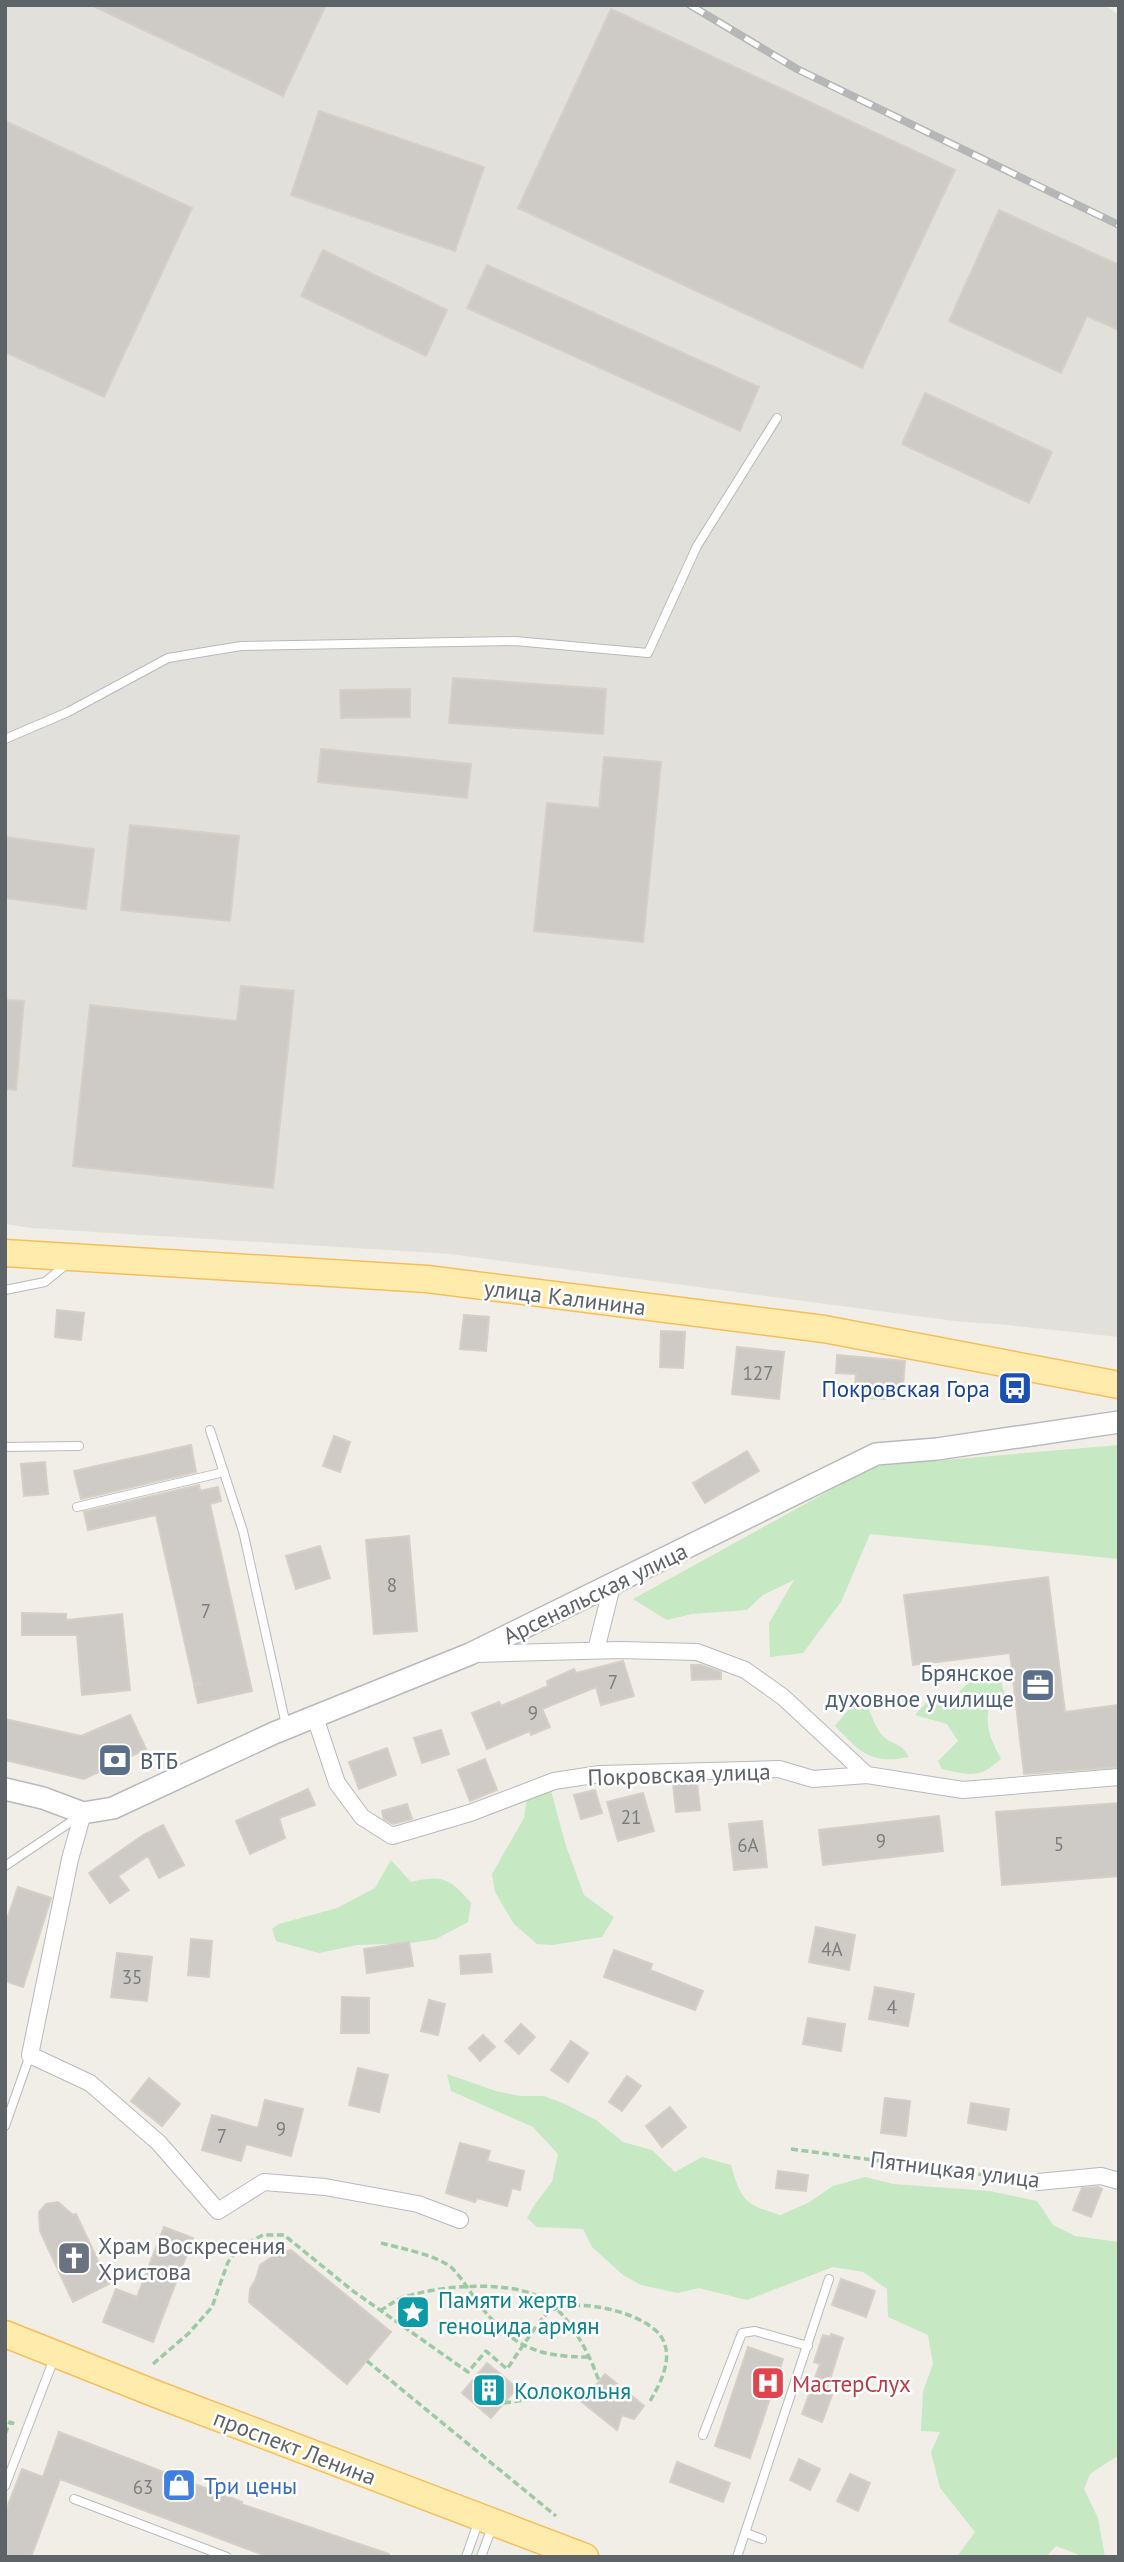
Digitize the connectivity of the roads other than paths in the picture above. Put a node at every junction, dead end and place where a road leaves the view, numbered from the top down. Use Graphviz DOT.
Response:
graph roads {
  1 [pos="777,418"];
  2 [pos="5,739"];
  3 [pos="5,1253"];
  4 [pos="74,1257"];
  5 [pos="5,1290"];
  6 [pos="1119,1385"];
  7 [pos="1119,1422"];
  8 [pos="211,1430"];
  9 [pos="79,1446"];
  10 [pos="5,1447"];
  11 [pos="224,1472"];
  12 [pos="77,1507"];
  13 [pos="612,1586"];
  14 [pos="596,1650"];
  15 [pos="470,1654"];
  16 [pos="315,1717"];
  17 [pos="287,1728"];
  18 [pos="867,1774"];
  19 [pos="1119,1777"];
  20 [pos="5,1789"];
  21 [pos="83,1813"];
  22 [pos="5,1866"];
  23 [pos="30,2055"];
  24 [pos="5,2126"];
  25 [pos="1119,2181"];
  26 [pos="1038,2182"];
  27 [pos="460,2220"];
  28 [pos="829,2279"];
  29 [pos="5,2334"];
  30 [pos="808,2346"];
  31 [pos="56,2353"];
  32 [pos="703,2435"];
  33 [pos="5,2486"];
  34 [pos="74,2499"];
  35 [pos="487,2519"];
  36 [pos="746,2533"];
  37 [pos="762,2539"];
  38 [pos="227,2557"];
  39 [pos="466,2557"];
  40 [pos="481,2557"];
  41 [pos="585,2557"];
  42 [pos="737,2557"];
  1 -- 2 [label="lane"];
  3 -- 4 [label="main road, улица Калинина"];
  4 -- 5 [label="lane"];
  4 -- 6 [label="main road, улица Калинина"];
  7 -- 13 [label="street, Арсенальская улица"];
  8 -- 11 [label="lane"];
  9 -- 10 [label="lane"];
  11 -- 12 [label="lane"];
  11 -- 17 [label="lane"];
  13 -- 14 [label="street"];
  13 -- 15 [label="street, Арсенальская улица"];
  14 -- 15 [label="street"];
  14 -- 18 [label="street"];
  15 -- 16 [label="street, Арсенальская улица"];
  16 -- 17 [label="street, Арсенальская улица"];
  16 -- 18 [label="street, Покровская улица"];
  17 -- 21 [label="street, Арсенальская улица"];
  18 -- 19 [label="street, Покровская улица"];
  20 -- 21 [label="street"];
  21 -- 22 [label="lane"];
  21 -- 23 [label="street"];
  23 -- 24 [label="lane"];
  23 -- 27 [label="street"];
  25 -- 26 [label="street, Пятницкая улица"];
  28 -- 30 [label="lane"];
  29 -- 31 [label="main road, проспект Ленина"];
  30 -- 32 [label="lane"];
  30 -- 36 [label="lane"];
  31 -- 33 [label="lane"];
  31 -- 35 [label="main road, проспект Ленина"];
  34 -- 38 [label="lane"];
  35 -- 39 [label="lane"];
  35 -- 40 [label="lane"];
  35 -- 41 [label="main road, проспект Ленина"];
  36 -- 37 [label="lane"];
  36 -- 42 [label="lane"];
}
